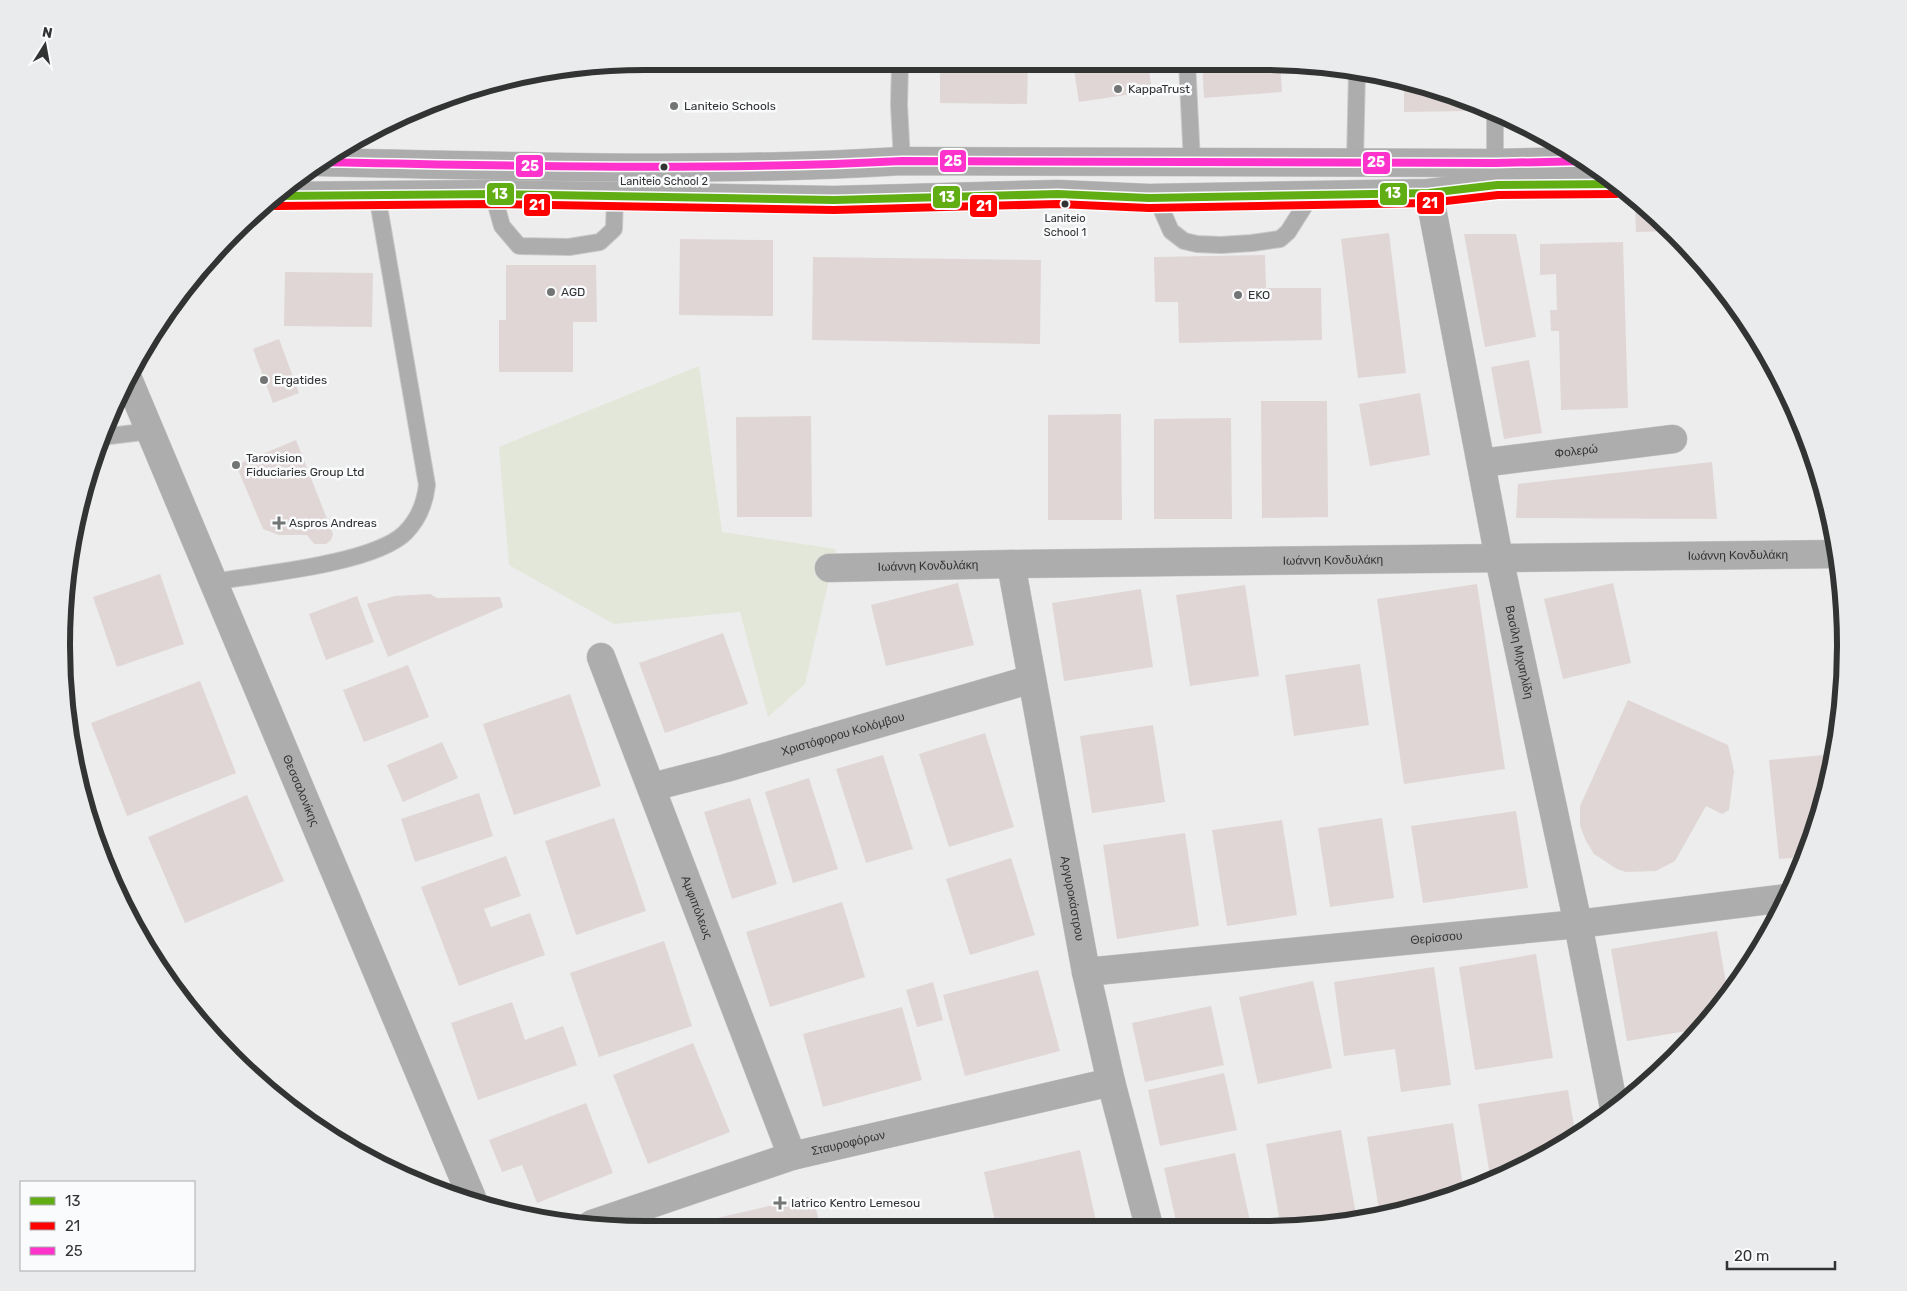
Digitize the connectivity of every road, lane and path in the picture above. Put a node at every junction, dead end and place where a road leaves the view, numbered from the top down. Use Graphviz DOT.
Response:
graph roads {
  1 [pos="900,70"];
  2 [pos="1187,70"];
  3 [pos="1357,78"];
  4 [pos="1495,120"];
  5 [pos="902,161"];
  6 [pos="1572,161"];
  7 [pos="333,162"];
  8 [pos="1192,162"];
  9 [pos="1355,162"];
  10 [pos="1495,163"];
  11 [pos="1605,184"];
  12 [pos="1429,193"];
  13 [pos="493,194"];
  14 [pos="1312,194"];
  15 [pos="287,196"];
  16 [pos="377,196"];
  17 [pos="615,196"];
  18 [pos="904,198"];
  19 [pos="1149,198"];
  20 [pos="132,386"];
  21 [pos="151,431"];
  22 [pos="110,436"];
  23 [pos="1673,440"];
  24 [pos="1481,462"];
  25 [pos="1829,554"];
  26 [pos="1499,558"];
  27 [pos="1011,564"];
  28 [pos="829,568"];
  29 [pos="213,582"];
  30 [pos="601,657"];
  31 [pos="1032,679"];
  32 [pos="652,787"];
  33 [pos="1778,899"];
  34 [pos="1578,924"];
  35 [pos="1086,972"];
  36 [pos="1110,1082"];
  37 [pos="1613,1101"];
  38 [pos="792,1156"];
  39 [pos="470,1193"];
  40 [pos="605,1220"];
  41 [pos="1148,1221"];
  1 -- 5 [label="lane"];
  2 -- 8 [label="lane"];
  3 -- 9 [label="lane"];
  4 -- 10 [label="lane"];
  5 -- 7 [label="main road"];
  5 -- 8 [label="main road"];
  5 -- 18 [label="main road"];
  6 -- 10 [label="main road"];
  8 -- 9 [label="main road"];
  9 -- 10 [label="main road"];
  11 -- 12 [label="main road"];
  12 -- 14 [label="main road"];
  12 -- 24 [label="street, Βασίλη Μιχαηλίδη"];
  13 -- 16 [label="main road"];
  13 -- 17 [label="main road"];
  13 -- 17 [label="lane"];
  14 -- 19 [label="main road"];
  14 -- 19 [label="lane"];
  15 -- 16 [label="main road"];
  16 -- 29 [label="lane"];
  17 -- 18 [label="main road"];
  18 -- 19 [label="main road"];
  20 -- 21 [label="street, Θεσσαλονίκης"];
  21 -- 22 [label="lane"];
  21 -- 29 [label="street, Θεσσαλονίκης"];
  23 -- 24 [label="street, Φολερώ"];
  24 -- 26 [label="street, Βασίλη Μιχαηλίδη"];
  25 -- 26 [label="street, Ιωάννη Κονδυλάκη"];
  26 -- 27 [label="street, Ιωάννη Κονδυλάκη"];
  26 -- 34 [label="street, Βασίλη Μιχαηλίδη"];
  27 -- 28 [label="street, Ιωάννη Κονδυλάκη"];
  27 -- 31 [label="street, Αργυροκάστρου"];
  29 -- 39 [label="street, Θεσσαλονίκης"];
  30 -- 32 [label="street, Αμφιπόλεως"];
  31 -- 32 [label="street, Χριστόφορου Κολόμβου"];
  31 -- 35 [label="street, Αργυροκάστρου"];
  32 -- 38 [label="street, Αμφιπόλεως"];
  33 -- 34 [label="street, Θερίσσου"];
  34 -- 35 [label="street, Θερίσσου"];
  34 -- 37 [label="street, Βασίλη Μιχαηλίδη"];
  35 -- 36 [label="street, Αργυροκάστρου"];
  36 -- 38 [label="street, Σταυροφόρων"];
  36 -- 41 [label="street, Αργυροκάστρου"];
  38 -- 40 [label="street, Σταυροφόρων"];
}
